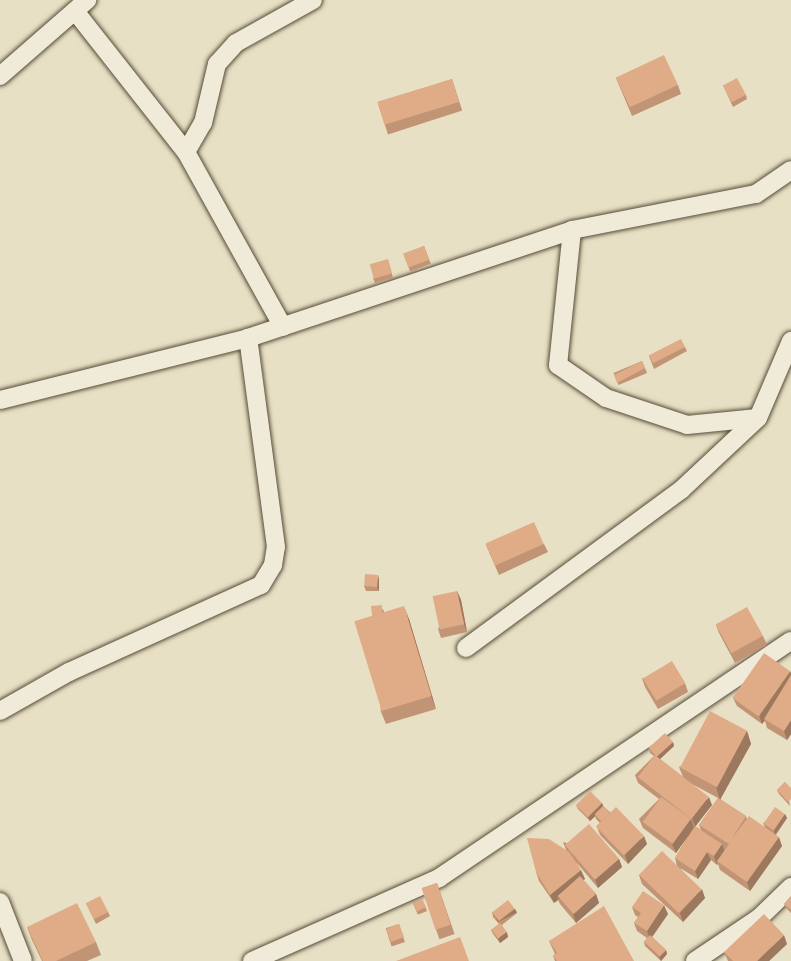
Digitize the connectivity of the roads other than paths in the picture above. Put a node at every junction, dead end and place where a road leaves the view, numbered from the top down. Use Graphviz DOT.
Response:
graph roads {
  1 [pos="313,0"];
  2 [pos="81,6"];
  3 [pos="0,76"];
  4 [pos="186,152"];
  5 [pos="791,170"];
  6 [pos="572,230"];
  7 [pos="283,327"];
  8 [pos="248,338"];
  9 [pos="791,341"];
  10 [pos="0,400"];
  11 [pos="758,418"];
  12 [pos="791,640"];
  13 [pos="466,648"];
  14 [pos="0,711"];
  15 [pos="791,887"];
  16 [pos="0,902"];
  17 [pos="23,961"];
  18 [pos="252,961"];
  19 [pos="695,961"];
  1 -- 4 [label="street"];
  2 -- 3 [label="street"];
  2 -- 4 [label="street"];
  4 -- 7 [label="street"];
  5 -- 6 [label="street"];
  6 -- 7 [label="street"];
  6 -- 11 [label="street"];
  7 -- 8 [label="street"];
  8 -- 10 [label="street"];
  8 -- 14 [label="street"];
  9 -- 11 [label="street"];
  11 -- 13 [label="street"];
  12 -- 18 [label="street"];
  15 -- 19 [label="street"];
  16 -- 17 [label="street"];
}
